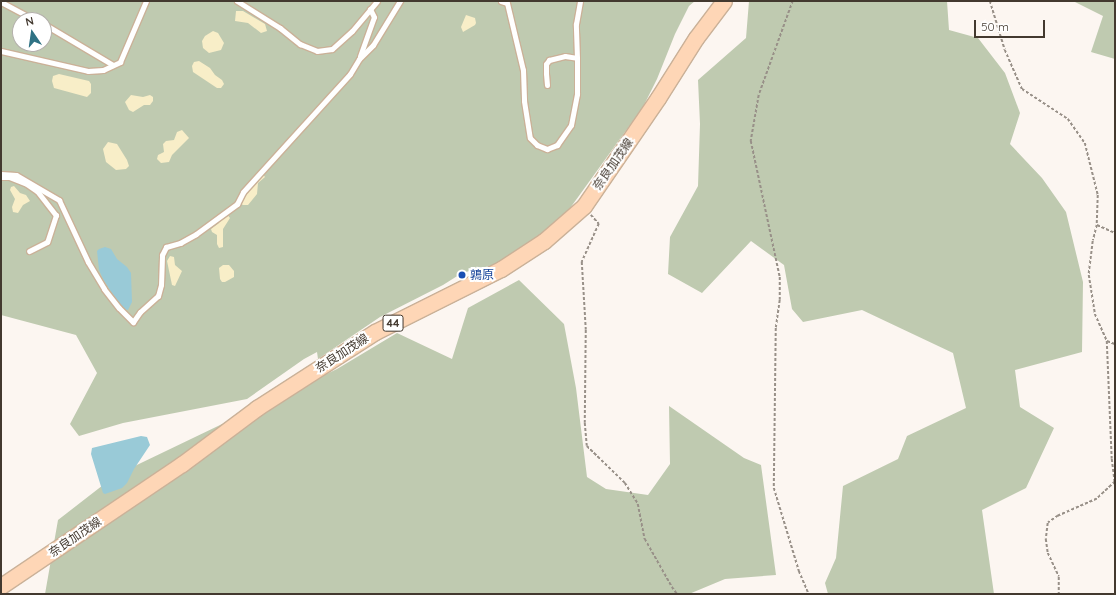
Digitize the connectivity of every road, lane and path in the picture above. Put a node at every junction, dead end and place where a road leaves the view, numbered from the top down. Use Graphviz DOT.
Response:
graph roads {
  1 [pos="146,1"];
  2 [pos="237,1"];
  3 [pos="377,1"];
  4 [pos="400,1"];
  5 [pos="501,1"];
  6 [pos="580,1"];
  7 [pos="724,1"];
  8 [pos="793,1"];
  9 [pos="990,1"];
  10 [pos="1,2"];
  11 [pos="370,9"];
  12 [pos="20,12"];
  13 [pos="52,29"];
  14 [pos="1,51"];
  15 [pos="577,58"];
  16 [pos="359,59"];
  17 [pos="113,65"];
  18 [pos="547,85"];
  19 [pos="1,174"];
  20 [pos="1,177"];
  21 [pos="584,206"];
  22 [pos="1097,225"];
  23 [pos="1115,233"];
  24 [pos="29,252"];
  25 [pos="1107,341"];
  26 [pos="1115,344"];
  27 [pos="1115,482"];
  28 [pos="1,586"];
  29 [pos="678,594"];
  30 [pos="809,594"];
  31 [pos="1059,594"];
  1 -- 17 [label="lane"];
  2 -- 11 [label="lane"];
  3 -- 11 [label="lane"];
  4 -- 16 [label="lane"];
  5 -- 15 [label="lane"];
  6 -- 15 [label="lane"];
  7 -- 21 [label="main road, 奈良加茂線 / 44"];
  8 -- 30 [label="path"];
  9 -- 22 [label="path"];
  10 -- 12 [label="lane"];
  11 -- 16 [label="lane"];
  13 -- 17 [label="lane"];
  14 -- 17 [label="lane"];
  15 -- 18 [label="lane"];
  16 -- 19 [label="lane"];
  20 -- 24 [label="lane"];
  21 -- 28 [label="main road, 奈良加茂線 / 44"];
  21 -- 29 [label="path"];
  22 -- 23 [label="path"];
  22 -- 25 [label="path"];
  25 -- 26 [label="path"];
  25 -- 27 [label="path"];
  27 -- 31 [label="path"];
}
